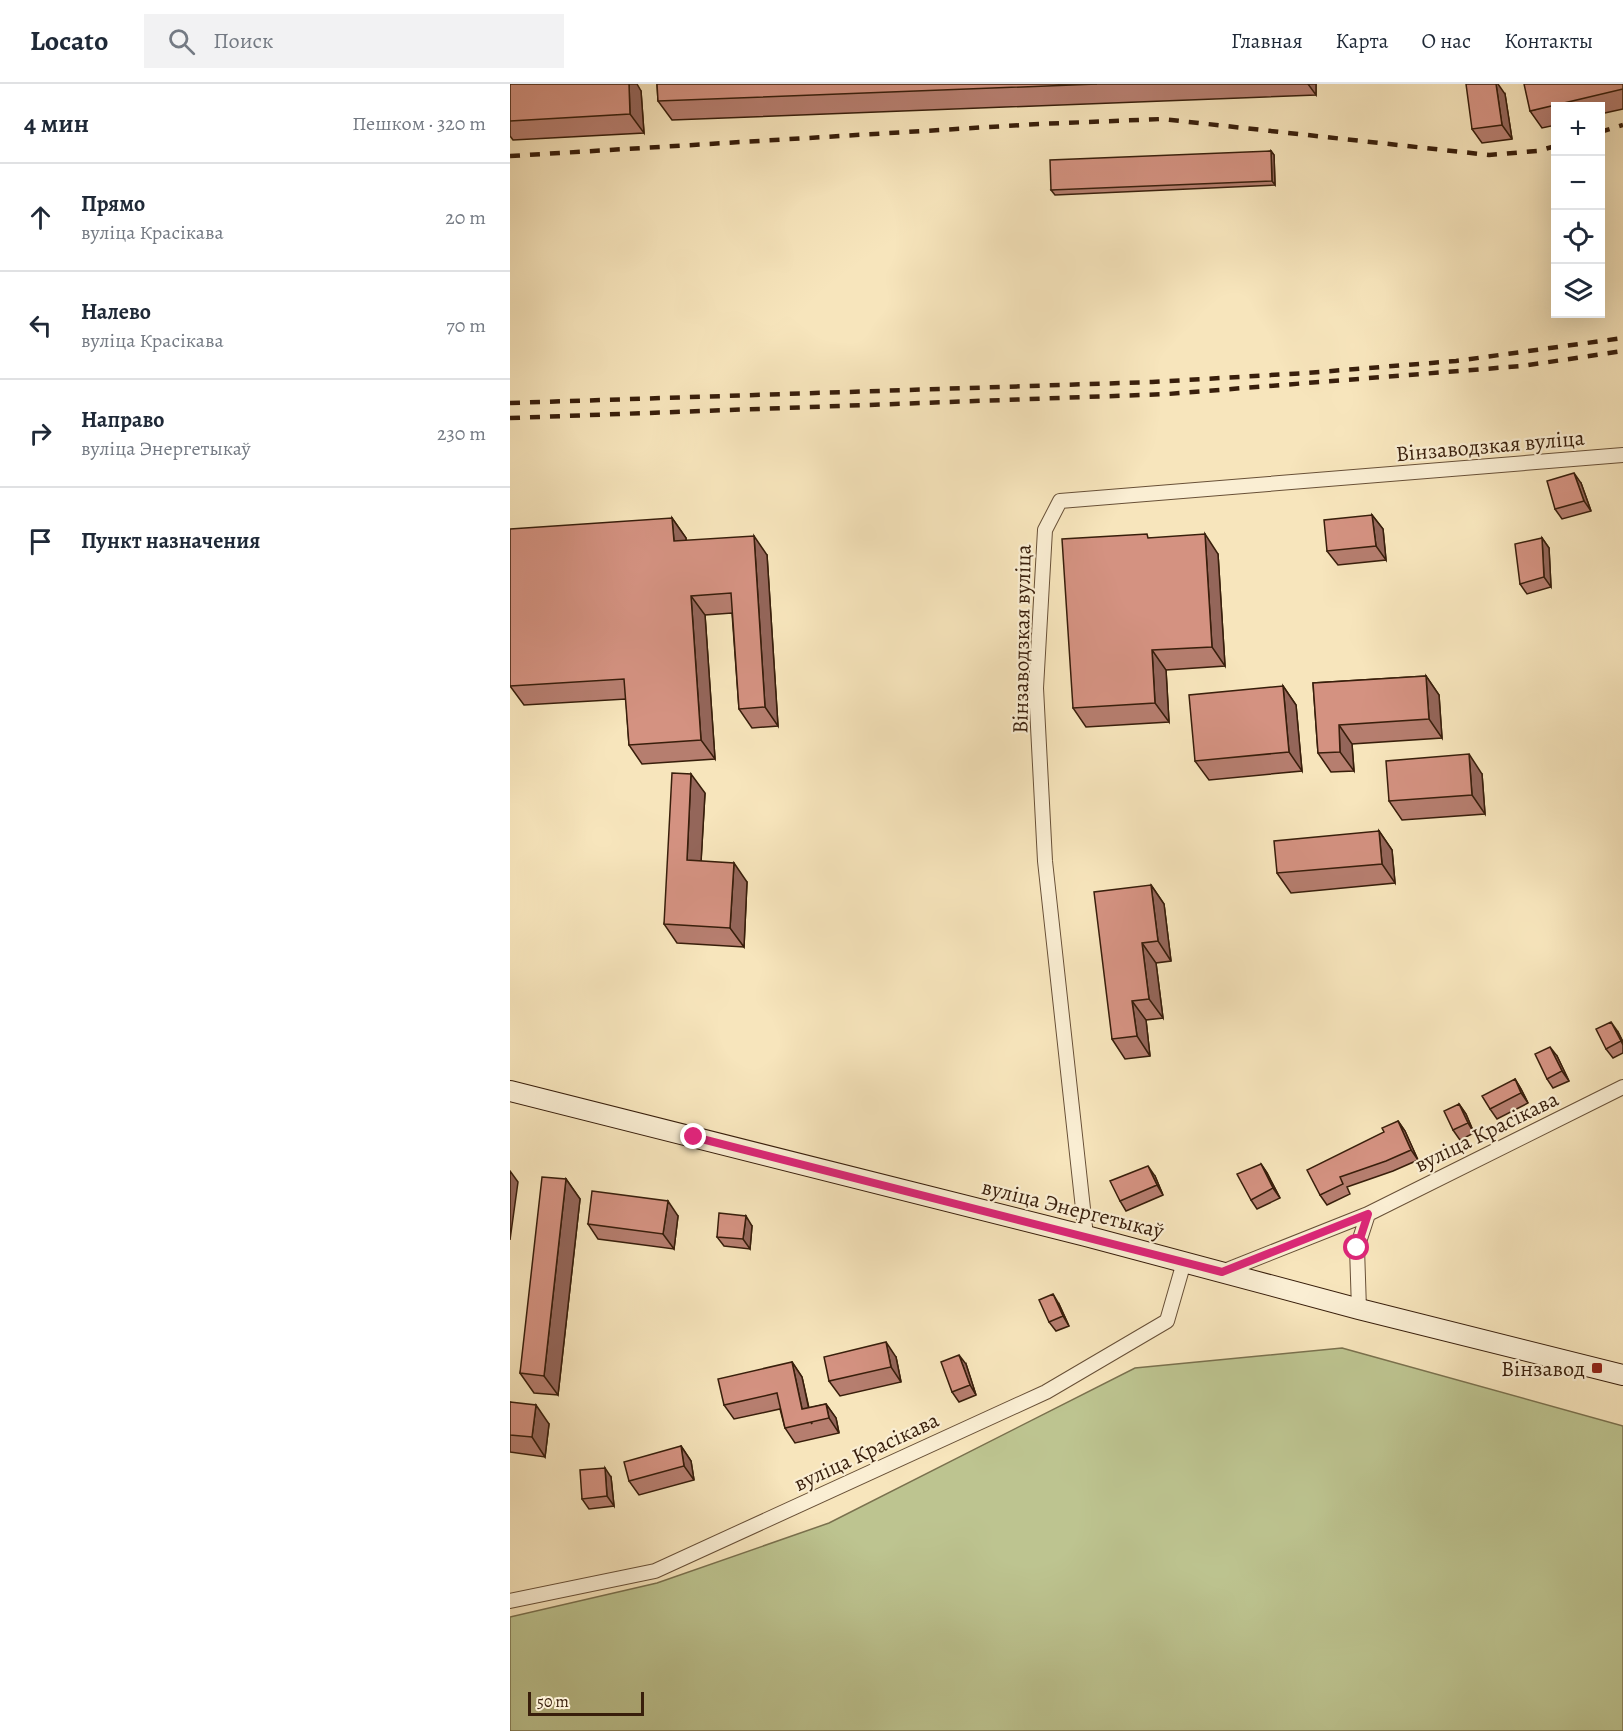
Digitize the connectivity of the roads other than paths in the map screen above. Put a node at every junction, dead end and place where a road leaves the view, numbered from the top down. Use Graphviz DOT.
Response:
graph roads {
  1 [pos="1623,455"];
  2 [pos="1623,1087"];
  3 [pos="510,1091"];
  4 [pos="1368,1214"];
  5 [pos="1086,1236"];
  6 [pos="1184,1262"];
  7 [pos="1222,1272"];
  8 [pos="1359,1309"];
  9 [pos="1623,1375"];
  10 [pos="510,1601"];
  1 -- 5 [label="street, Вінзаводзкая вуліца"];
  2 -- 4 [label="street, вуліца Красікава"];
  3 -- 5 [label="main road, вуліца Энергетыкаў"];
  4 -- 7 [label="street, вуліца Красікава"];
  4 -- 8 [label="street"];
  5 -- 6 [label="main road, вуліца Энергетыкаў"];
  6 -- 7 [label="main road, вуліца Энергетыкаў"];
  6 -- 10 [label="street, вуліца Красікава"];
  7 -- 8 [label="main road, вуліца Энергетыкаў"];
  8 -- 9 [label="main road, вуліца Энергетыкаў"];
}
